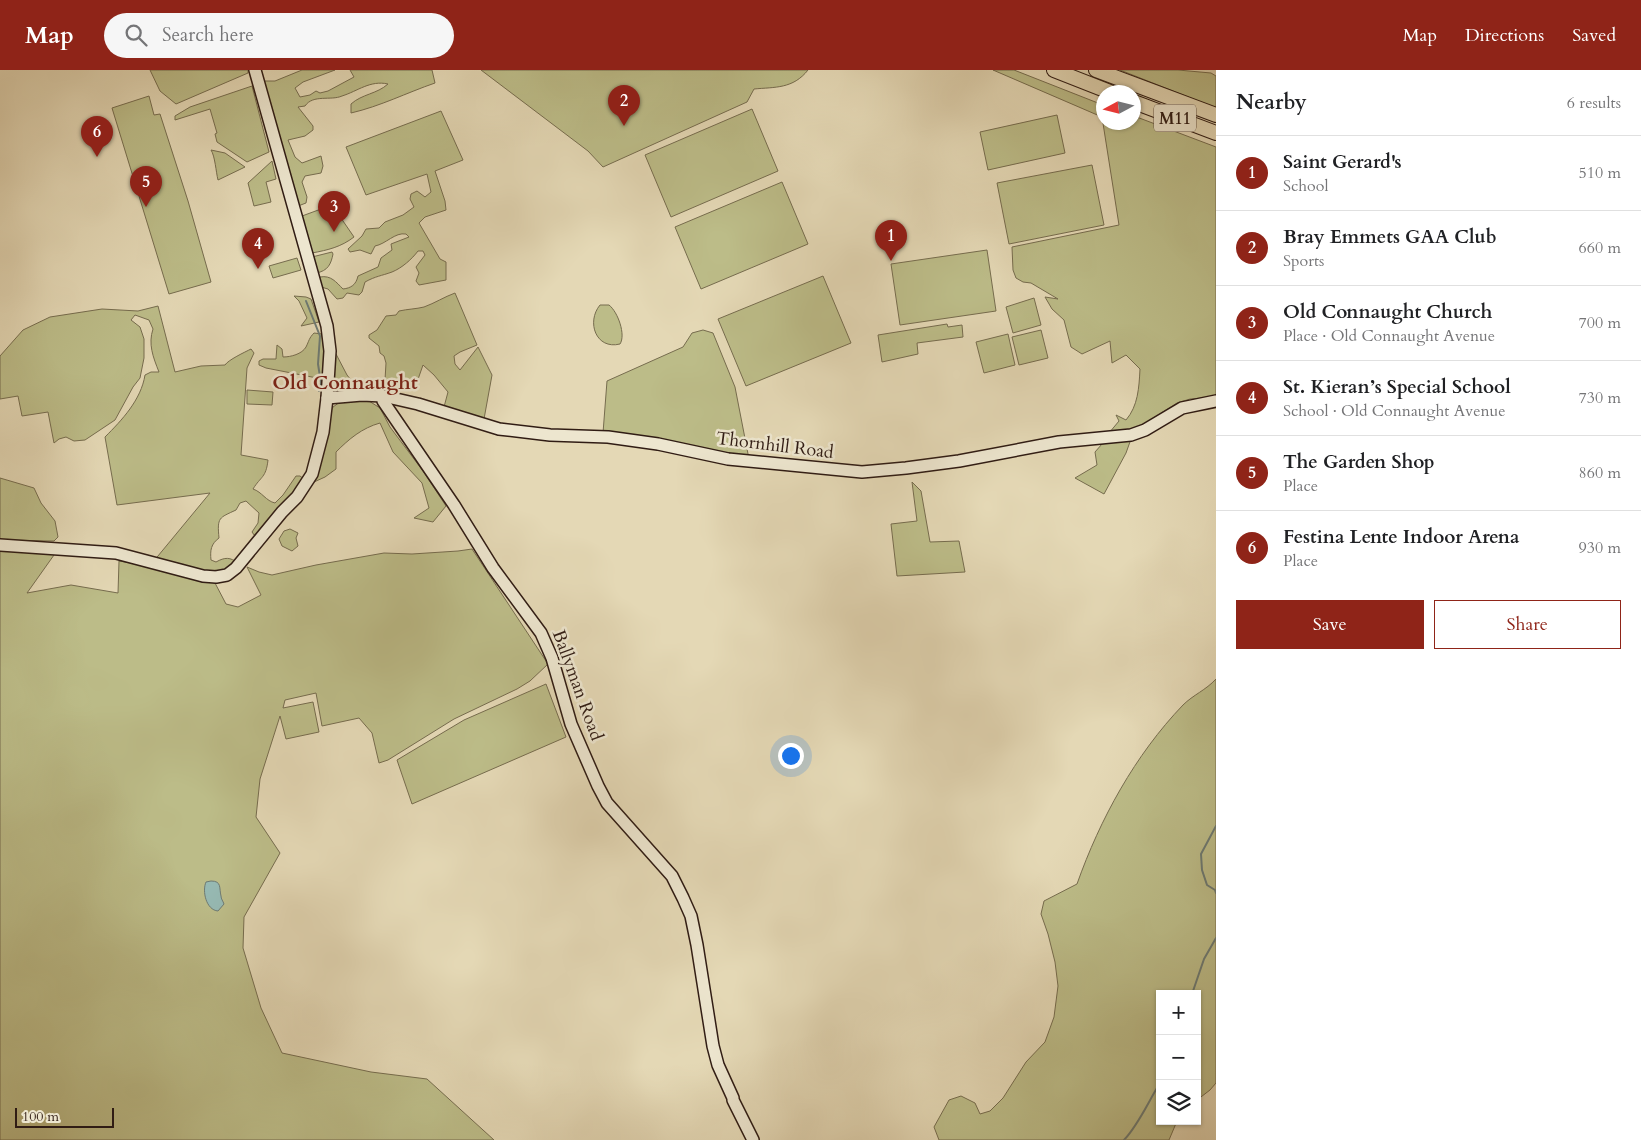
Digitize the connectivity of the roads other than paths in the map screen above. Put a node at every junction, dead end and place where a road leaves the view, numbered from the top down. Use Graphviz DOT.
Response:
graph roads {
  1 [pos="255,70"];
  2 [pos="1054,70"];
  3 [pos="1096,70"];
  4 [pos="1096,86"];
  5 [pos="1141,105"];
  6 [pos="1216,115"];
  7 [pos="1216,133"];
  8 [pos="383,396"];
  9 [pos="327,398"];
  10 [pos="1216,401"];
  11 [pos="0,545"];
  12 [pos="753,1140"];
  1 -- 9 [label="street"];
  2 -- 4 [label="highway"];
  3 -- 6 [label="highway, M11"];
  5 -- 7 [label="highway, M11"];
  8 -- 9 [label="street, Thornhill Road"];
  8 -- 10 [label="street, Thornhill Road"];
  8 -- 12 [label="street, Ballyman Road"];
  9 -- 11 [label="street"];
}
